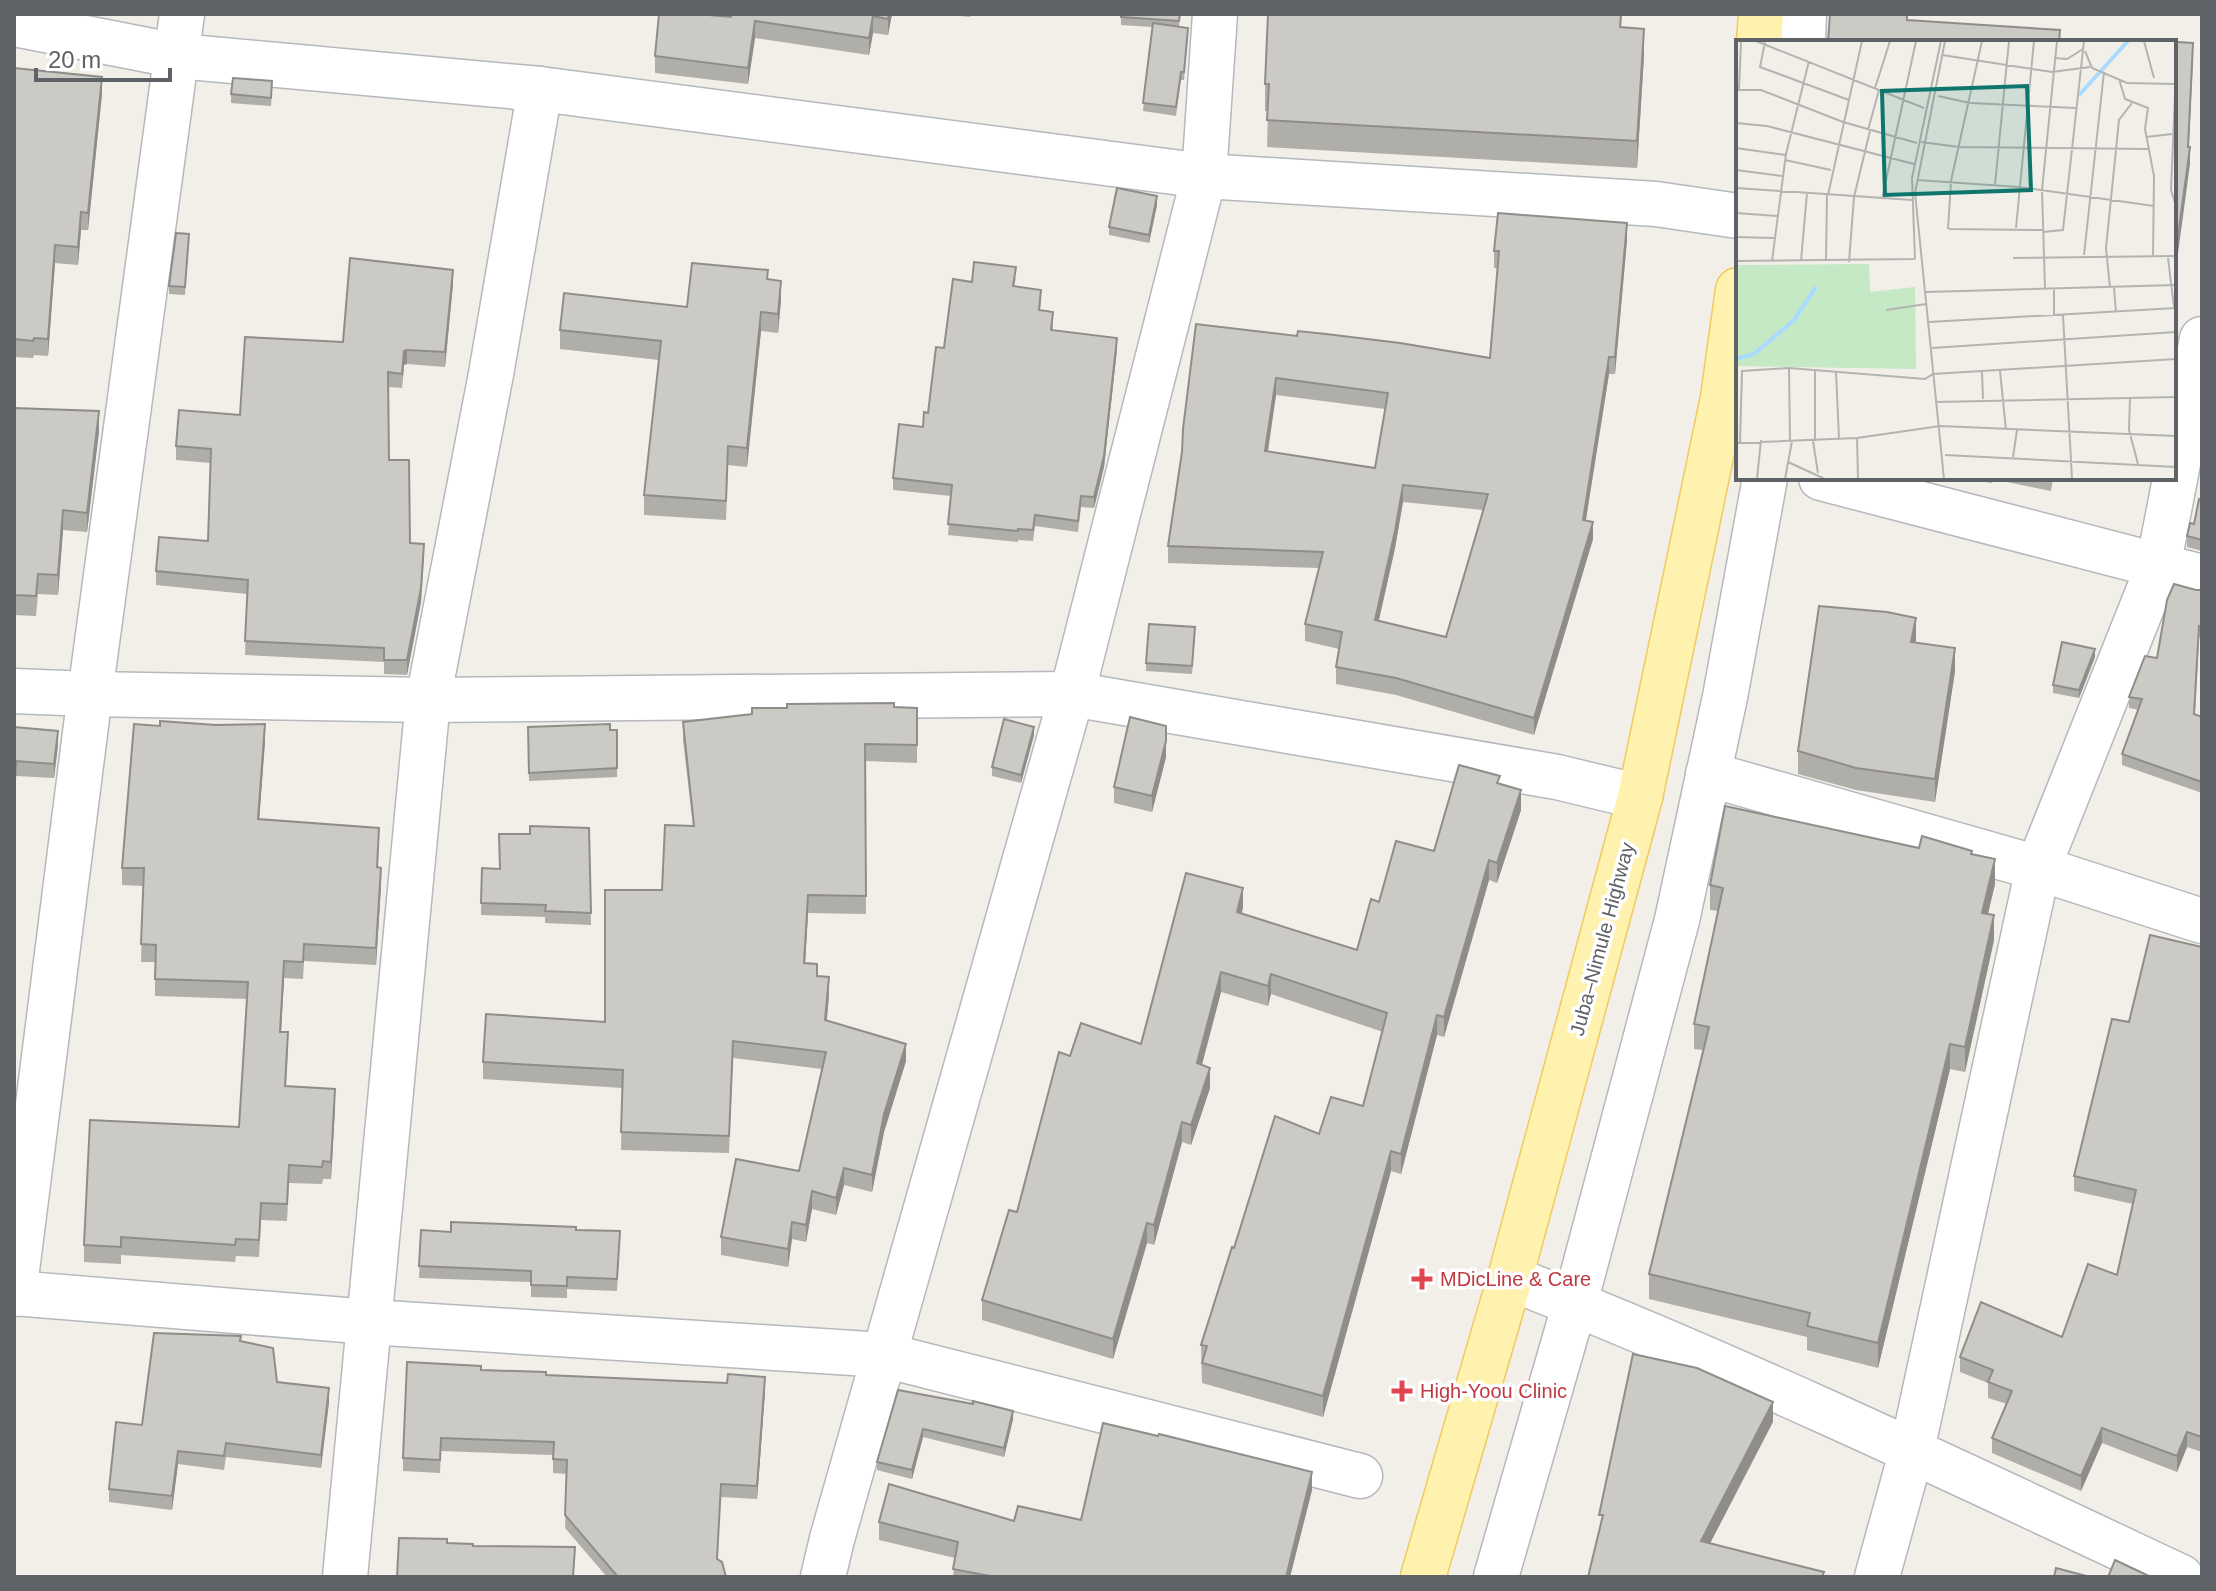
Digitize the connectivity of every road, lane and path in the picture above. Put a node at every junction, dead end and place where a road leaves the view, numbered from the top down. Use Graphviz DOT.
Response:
graph roads {
  1 [pos="1215,14"];
  2 [pos="1761,14"];
  3 [pos="1804,14"];
  4 [pos="14,24"];
  5 [pos="180,35"];
  6 [pos="1759,40"];
  7 [pos="1803,40"];
  8 [pos="540,89"];
  9 [pos="1204,176"];
  10 [pos="1736,216"];
  11 [pos="1736,304"];
  12 [pos="2202,339"];
  13 [pos="2176,474"];
  14 [pos="1765,480"];
  15 [pos="1829,480"];
  16 [pos="2175,480"];
  17 [pos="2158,567"];
  18 [pos="2202,577"];
  19 [pos="14,691"];
  20 [pos="90,694"];
  21 [pos="1072,694"];
  22 [pos="428,700"];
  23 [pos="1708,774"];
  24 [pos="1640,797"];
  25 [pos="2038,868"];
  26 [pos="2202,921"];
  27 [pos="1510,1278"];
  28 [pos="14,1293"];
  29 [pos="1575,1303"];
  30 [pos="370,1322"];
  31 [pos="884,1355"];
  32 [pos="1912,1450"];
  33 [pos="1360,1476"];
  34 [pos="345,1577"];
  35 [pos="823,1577"];
  36 [pos="1423,1577"];
  37 [pos="1496,1577"];
  38 [pos="1877,1577"];
  39 [pos="2181,1577"];
  1 -- 9 [label="street"];
  2 -- 6 [label="main road"];
  3 -- 7 [label="street"];
  4 -- 5 [label="street"];
  5 -- 8 [label="street"];
  5 -- 20 [label="street"];
  8 -- 9 [label="street"];
  8 -- 22 [label="street"];
  9 -- 10 [label="street"];
  9 -- 21 [label="street"];
  11 -- 24 [label="main road, Juba–Nimule Highway"];
  12 -- 13 [label="street"];
  14 -- 23 [label="street"];
  15 -- 17 [label="street"];
  16 -- 17 [label="street"];
  17 -- 18 [label="street"];
  17 -- 25 [label="street"];
  19 -- 20 [label="street"];
  20 -- 22 [label="street"];
  20 -- 28 [label="street"];
  21 -- 22 [label="street"];
  21 -- 24 [label="street"];
  21 -- 31 [label="street"];
  22 -- 30 [label="street"];
  23 -- 25 [label="street"];
  23 -- 29 [label="street"];
  24 -- 27 [label="main road, Juba–Nimule Highway"];
  25 -- 26 [label="street"];
  25 -- 32 [label="street"];
  27 -- 29 [label="street"];
  27 -- 36 [label="main road, Juba–Nimule Highway"];
  28 -- 30 [label="street"];
  29 -- 32 [label="street"];
  29 -- 37 [label="street"];
  30 -- 31 [label="street"];
  30 -- 34 [label="street"];
  31 -- 33 [label="street"];
  31 -- 35 [label="street"];
  32 -- 38 [label="street"];
  32 -- 39 [label="street"];
}
